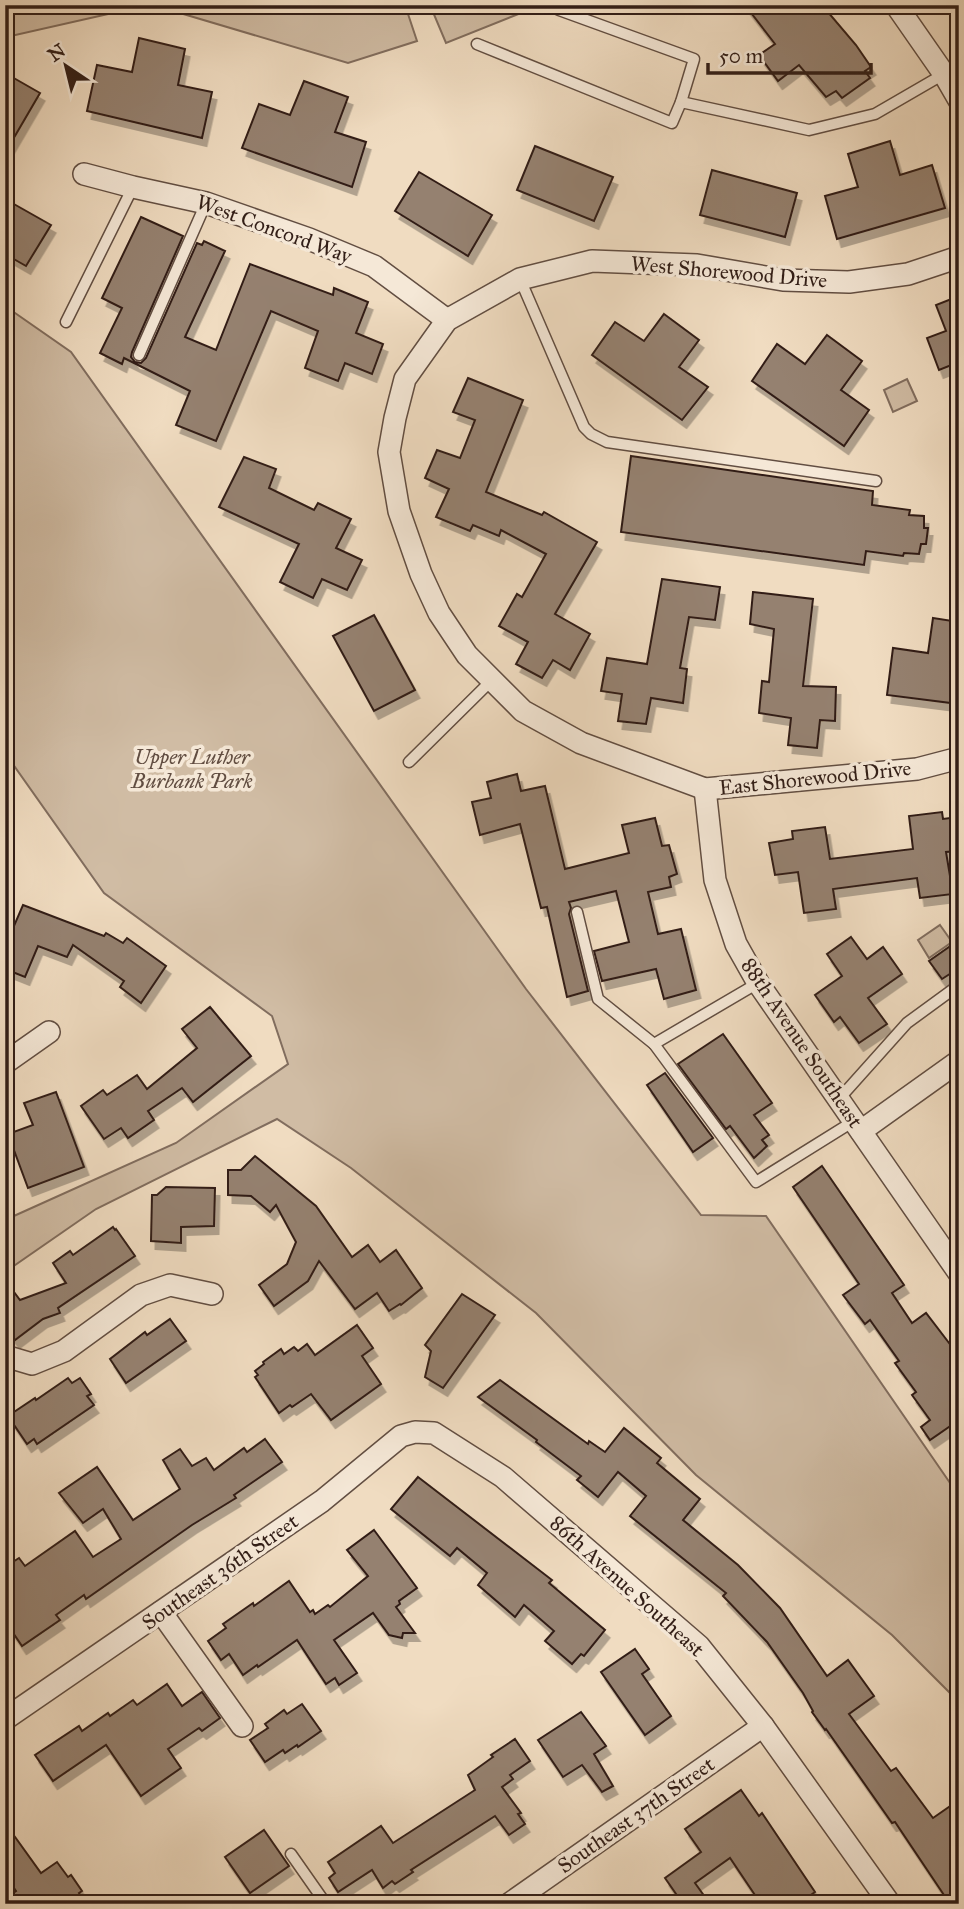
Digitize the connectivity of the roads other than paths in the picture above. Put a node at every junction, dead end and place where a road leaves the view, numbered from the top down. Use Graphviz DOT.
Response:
graph roads {
  1 [pos="896,5"];
  2 [pos="559,10"];
  3 [pos="477,44"];
  4 [pos="944,74"];
  5 [pos="959,100"];
  6 [pos="681,102"];
  7 [pos="84,174"];
  8 [pos="133,187"];
  9 [pos="206,203"];
  10 [pos="959,257"];
  11 [pos="520,279"];
  12 [pos="447,320"];
  13 [pos="66,322"];
  14 [pos="139,355"];
  15 [pos="876,481"];
  16 [pos="421,574"];
  17 [pos="492,680"];
  18 [pos="959,758"];
  19 [pos="409,762"];
  20 [pos="705,789"];
  21 [pos="577,912"];
  22 [pos="758,983"];
  23 [pos="959,985"];
  24 [pos="49,1032"];
  25 [pos="654,1044"];
  26 [pos="959,1061"];
  27 [pos="5,1063"];
  28 [pos="839,1100"];
  29 [pos="857,1126"];
  30 [pos="959,1273"];
  31 [pos="212,1294"];
  32 [pos="5,1356"];
  33 [pos="434,1433"];
  34 [pos="161,1612"];
  35 [pos="5,1719"];
  36 [pos="242,1726"];
  37 [pos="763,1726"];
  38 [pos="291,1854"];
  39 [pos="326,1904"];
  40 [pos="509,1904"];
  41 [pos="890,1904"];
  1 -- 4 [label="street"];
  2 -- 6 [label="lane"];
  3 -- 6 [label="lane"];
  4 -- 5 [label="street"];
  4 -- 6 [label="lane"];
  7 -- 8 [label="street, West Concord Way"];
  8 -- 9 [label="street, West Concord Way"];
  8 -- 13 [label="lane"];
  9 -- 12 [label="street, West Concord Way"];
  9 -- 14 [label="lane"];
  10 -- 11 [label="street, West Shorewood Drive"];
  11 -- 12 [label="street, West Shorewood Drive"];
  11 -- 15 [label="lane"];
  12 -- 16 [label="street, West Shorewood Drive"];
  16 -- 17 [label="street, East Shorewood Drive"];
  17 -- 19 [label="lane"];
  17 -- 20 [label="street, East Shorewood Drive"];
  18 -- 20 [label="street, East Shorewood Drive"];
  20 -- 22 [label="street, 88th Avenue Southeast"];
  21 -- 25 [label="lane"];
  22 -- 25 [label="lane"];
  22 -- 28 [label="street, 88th Avenue Southeast"];
  23 -- 28 [label="lane"];
  24 -- 27 [label="street"];
  25 -- 29 [label="lane"];
  26 -- 29 [label="street"];
  28 -- 29 [label="street, 88th Avenue Southeast"];
  29 -- 30 [label="street, 88th Avenue Southeast"];
  31 -- 32 [label="street"];
  33 -- 34 [label="street, Southeast 36th Street"];
  33 -- 37 [label="street, 86th Avenue Southeast"];
  34 -- 35 [label="street, Southeast 36th Street"];
  34 -- 36 [label="street"];
  37 -- 40 [label="street, Southeast 37th Street"];
  37 -- 41 [label="street, 86th Avenue Southeast"];
  38 -- 39 [label="lane"];
}
